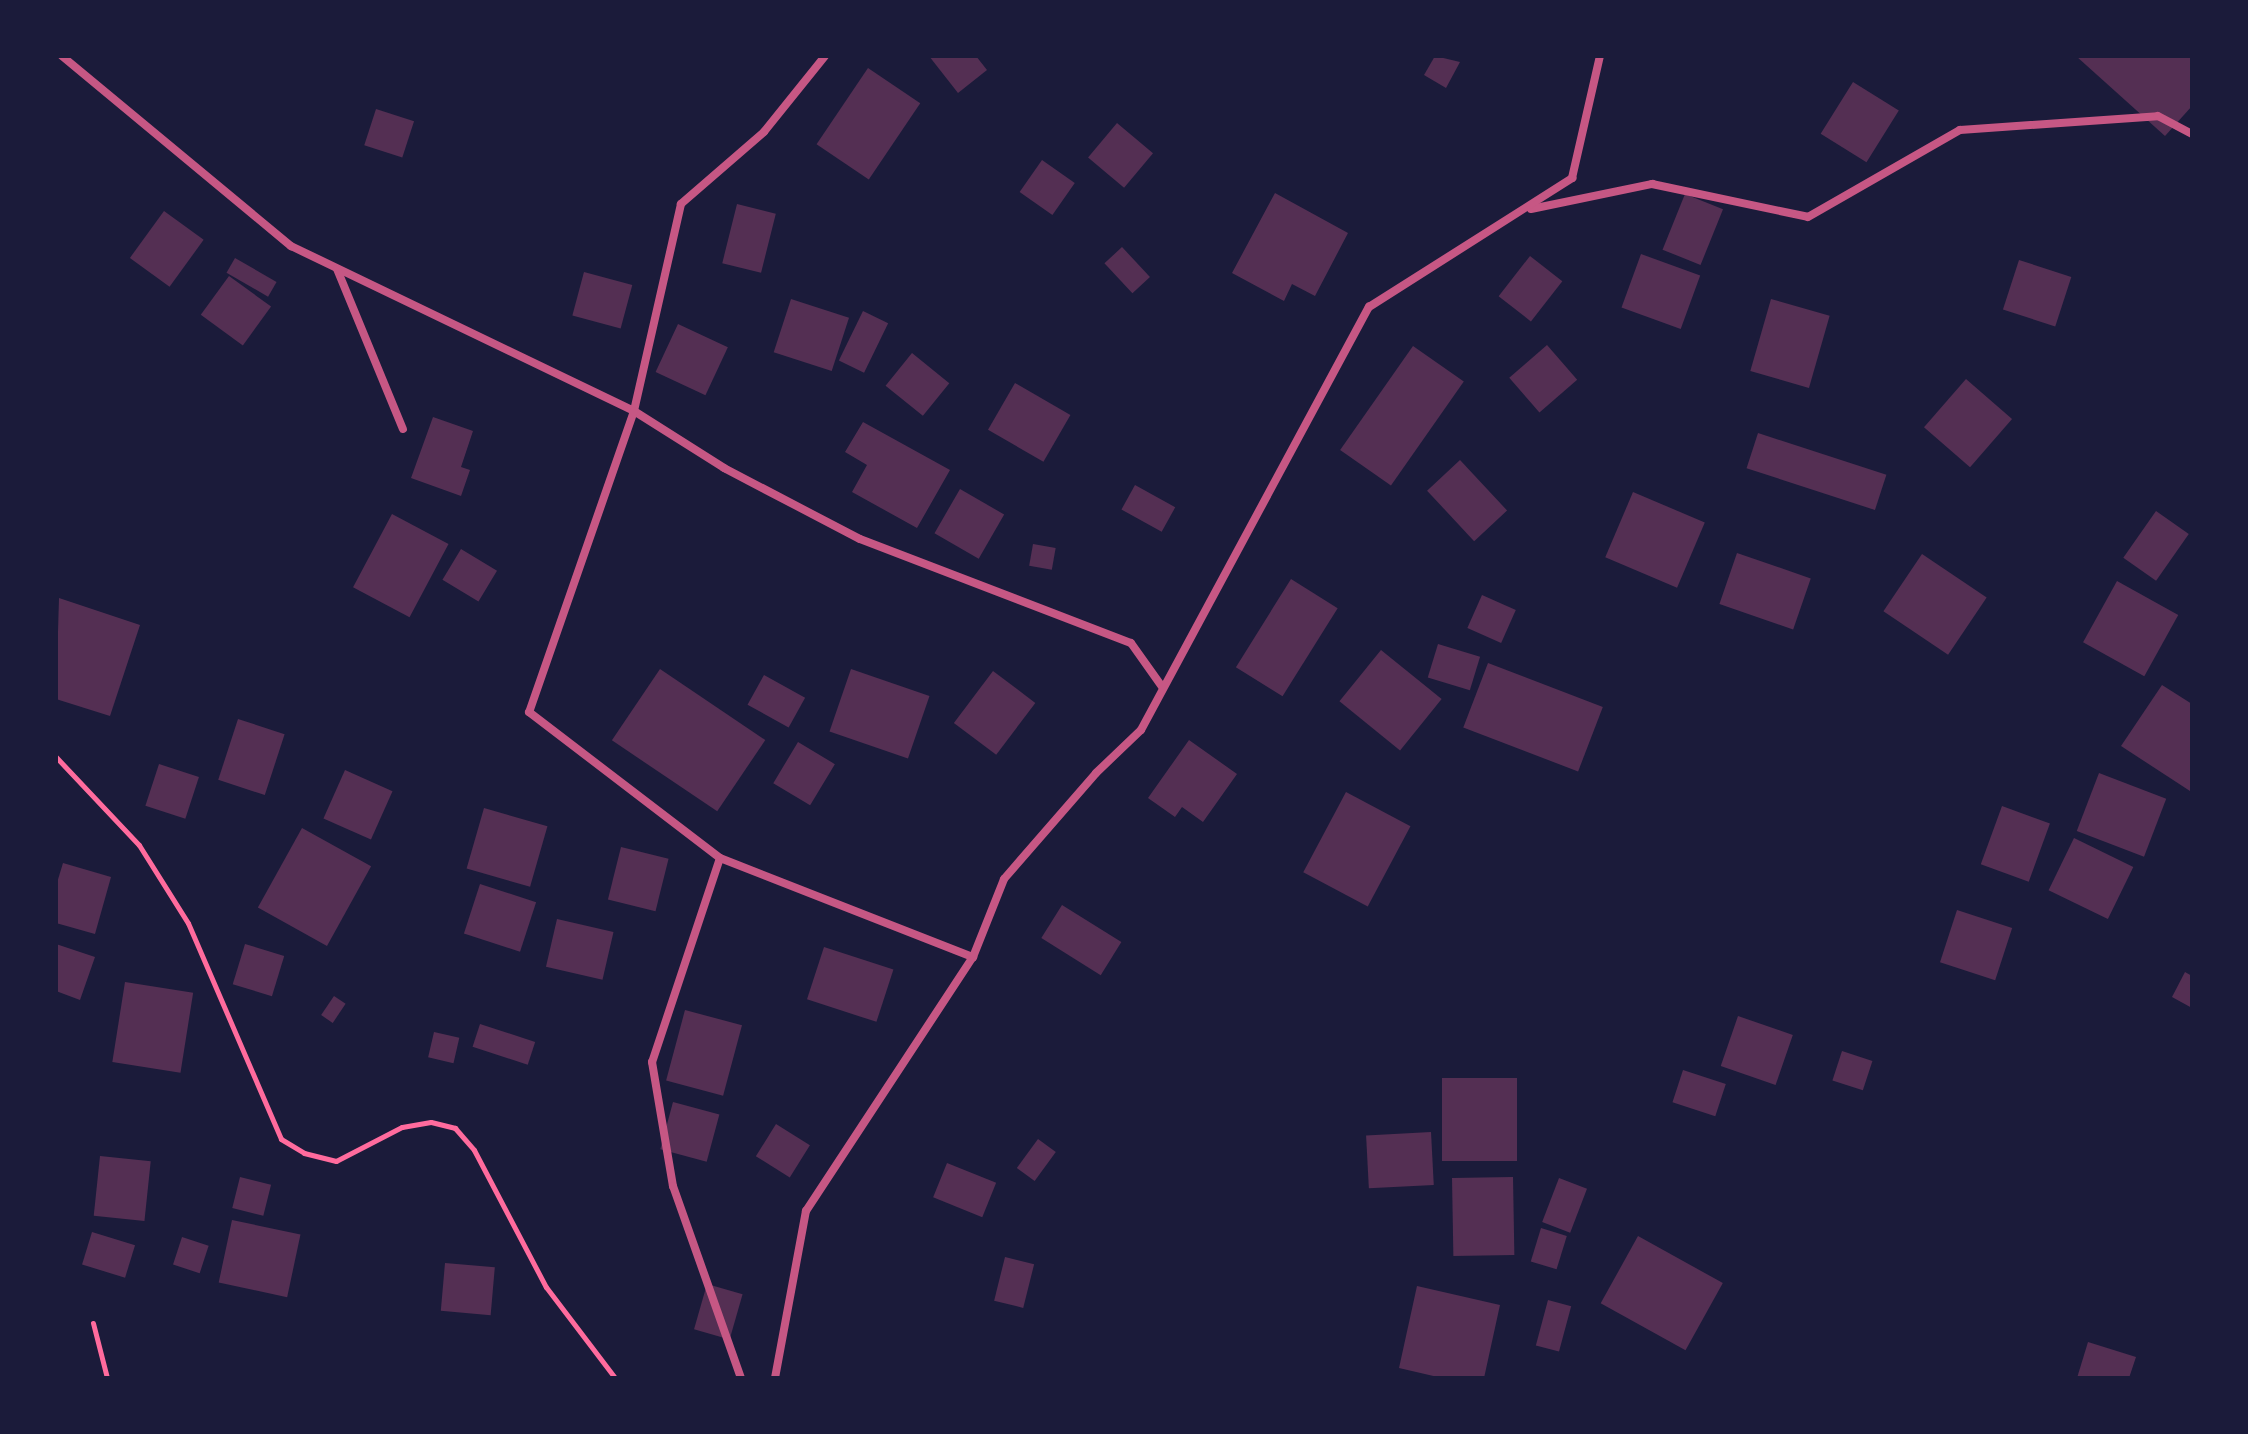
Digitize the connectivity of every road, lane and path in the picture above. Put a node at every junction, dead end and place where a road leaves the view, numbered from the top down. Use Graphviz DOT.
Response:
graph roads {
  1 [pos="62,56"];
  2 [pos="825,56"];
  3 [pos="1600,56"];
  4 [pos="2192,134"];
  5 [pos="1525,211"];
  6 [pos="337,269"];
  7 [pos="634,411"];
  8 [pos="403,429"];
  9 [pos="1163,688"];
  10 [pos="56,757"];
  11 [pos="720,858"];
  12 [pos="973,957"];
  13 [pos="93,1323"];
  14 [pos="107,1378"];
  15 [pos="615,1378"];
  16 [pos="741,1378"];
  17 [pos="775,1378"];
  1 -- 6 [label="street"];
  2 -- 7 [label="street"];
  3 -- 5 [label="street"];
  4 -- 5 [label="street"];
  5 -- 9 [label="street"];
  6 -- 7 [label="street"];
  6 -- 8 [label="street"];
  7 -- 9 [label="street"];
  7 -- 11 [label="street"];
  9 -- 12 [label="street"];
  10 -- 15 [label="path"];
  11 -- 12 [label="street"];
  11 -- 16 [label="street"];
  12 -- 17 [label="street"];
  13 -- 14 [label="path"];
}
